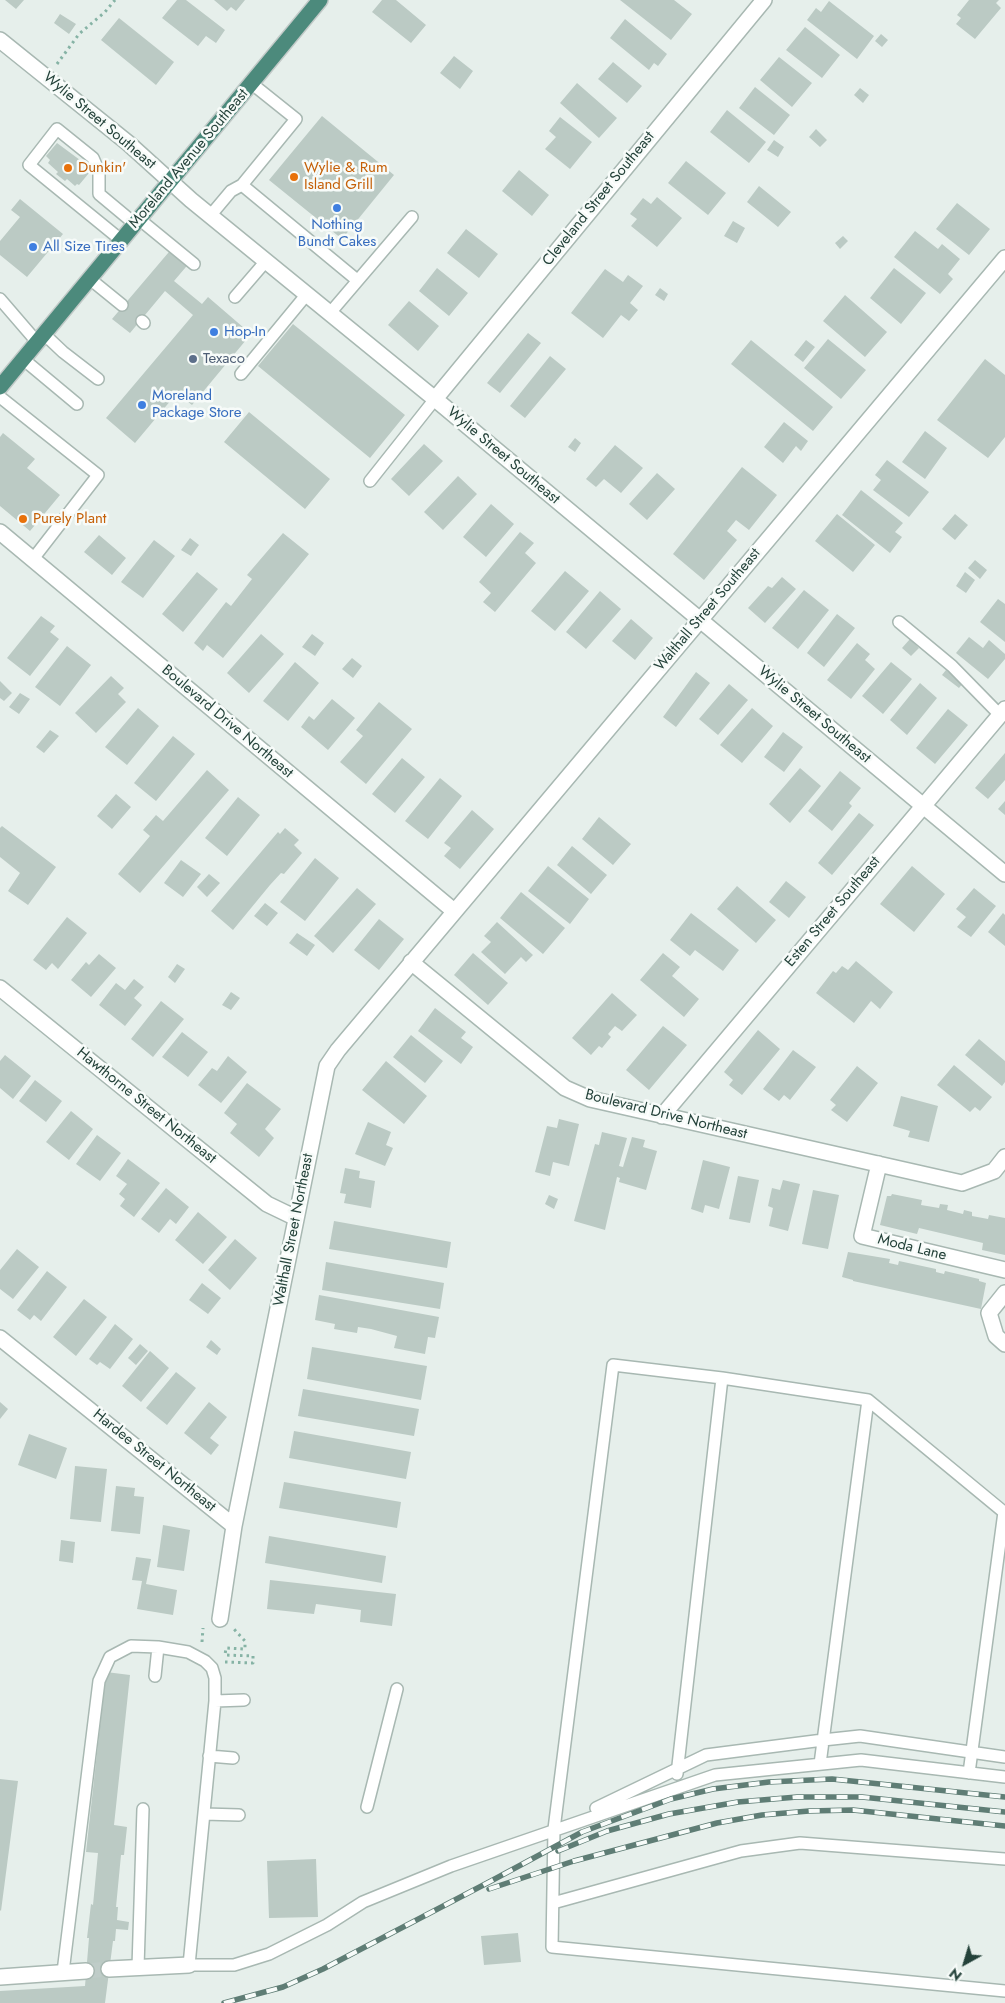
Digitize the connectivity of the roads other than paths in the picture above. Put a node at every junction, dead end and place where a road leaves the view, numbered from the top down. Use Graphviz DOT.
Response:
graph roads {
  1 [pos="320,0"];
  2 [pos="764,0"];
  3 [pos="0,40"];
  4 [pos="251,83"];
  5 [pos="170,181"];
  6 [pos="242,185"];
  7 [pos="210,216"];
  8 [pos="412,217"];
  9 [pos="137,221"];
  10 [pos="122,240"];
  11 [pos="1005,258"];
  12 [pos="266,260"];
  13 [pos="194,264"];
  14 [pos="90,278"];
  15 [pos="358,280"];
  16 [pos="307,294"];
  17 [pos="235,297"];
  18 [pos="0,299"];
  19 [pos="122,305"];
  20 [pos="0,309"];
  21 [pos="330,313"];
  22 [pos="14,316"];
  23 [pos="40,338"];
  24 [pos="23,359"];
  25 [pos="241,374"];
  26 [pos="98,379"];
  27 [pos="0,387"];
  28 [pos="0,397"];
  29 [pos="435,399"];
  30 [pos="77,404"];
  31 [pos="370,480"];
  32 [pos="0,532"];
  33 [pos="33,559"];
  34 [pos="700,620"];
  35 [pos="899,622"];
  36 [pos="1002,712"];
  37 [pos="923,806"];
  38 [pos="1005,874"];
  39 [pos="454,911"];
  40 [pos="411,962"];
  41 [pos="0,988"];
  42 [pos="662,1116"];
  43 [pos="1005,1157"];
  44 [pos="880,1164"];
  45 [pos="296,1218"];
  46 [pos="1005,1270"];
  47 [pos="1005,1293"];
  48 [pos="0,1338"];
  49 [pos="1005,1344"];
  50 [pos="722,1378"];
  51 [pos="868,1400"];
  52 [pos="1004,1513"];
  53 [pos="234,1526"];
  54 [pos="220,1619"];
  55 [pos="158,1647"];
  56 [pos="155,1676"];
  57 [pos="397,1689"];
  58 [pos="244,1700"];
  59 [pos="215,1701"];
  60 [pos="823,1740"];
  61 [pos="972,1752"];
  62 [pos="209,1756"];
  63 [pos="1005,1757"];
  64 [pos="233,1758"];
  65 [pos="820,1764"];
  66 [pos="678,1769"];
  67 [pos="969,1772"];
  68 [pos="1005,1777"];
  69 [pos="676,1788"];
  70 [pos="367,1807"];
  71 [pos="143,1810"];
  72 [pos="204,1814"];
  73 [pos="239,1815"];
  74 [pos="554,1829"];
  75 [pos="1005,1860"];
  76 [pos="553,1903"];
  77 [pos="190,1964"];
  78 [pos="138,1967"];
  79 [pos="109,1969"];
  80 [pos="86,1971"];
  81 [pos="63,1972"];
  82 [pos="0,1977"];
  83 [pos="1005,1991"];
  1 -- 4 [label="highway, Moreland Avenue Southeast"];
  2 -- 29 [label="street, Cleveland Street Southeast"];
  3 -- 5 [label="street, Wylie Street Southeast"];
  4 -- 5 [label="highway, Moreland Avenue Southeast"];
  4 -- 6 [label="lane"];
  5 -- 7 [label="street, Wylie Street Southeast"];
  5 -- 9 [label="highway, Moreland Avenue Southeast"];
  6 -- 7 [label="lane"];
  6 -- 15 [label="lane"];
  7 -- 12 [label="street, Wylie Street Southeast"];
  8 -- 15 [label="lane"];
  9 -- 10 [label="highway, Moreland Avenue Southeast"];
  9 -- 10 [label="lane"];
  9 -- 13 [label="lane"];
  10 -- 14 [label="highway, Moreland Avenue Southeast"];
  11 -- 34 [label="street, Walthall Street Southeast"];
  12 -- 16 [label="street, Wylie Street Southeast"];
  12 -- 17 [label="lane"];
  14 -- 19 [label="lane"];
  14 -- 23 [label="highway, Moreland Avenue Southeast"];
  15 -- 21 [label="lane"];
  16 -- 21 [label="street, Wylie Street Southeast"];
  16 -- 25 [label="lane"];
  18 -- 22 [label="lane"];
  20 -- 22 [label="lane"];
  21 -- 29 [label="street, Wylie Street Southeast"];
  22 -- 23 [label="lane"];
  23 -- 24 [label="highway, Moreland Avenue Southeast"];
  23 -- 26 [label="lane"];
  24 -- 27 [label="highway, Moreland Avenue Southeast"];
  24 -- 30 [label="lane"];
  28 -- 33 [label="lane"];
  29 -- 31 [label="lane"];
  29 -- 34 [label="street, Wylie Street Southeast"];
  32 -- 33 [label="street, Boulevard Drive Northeast"];
  33 -- 39 [label="street, Boulevard Drive Northeast"];
  34 -- 37 [label="street, Wylie Street Southeast"];
  34 -- 39 [label="street, Walthall Street Southeast"];
  35 -- 36 [label="lane"];
  36 -- 37 [label="street, Esten Street Southeast"];
  37 -- 38 [label="street, Wylie Street Southeast"];
  37 -- 42 [label="street, Esten Street Southeast"];
  39 -- 40 [label="street, Walthall Street Southeast"];
  40 -- 42 [label="street, Boulevard Drive Northeast"];
  40 -- 45 [label="street, Walthall Street Northeast"];
  41 -- 45 [label="street, Hawthorne Street Northeast"];
  42 -- 44 [label="street, Boulevard Drive Northeast"];
  43 -- 44 [label="street, Boulevard Drive Northeast"];
  44 -- 46 [label="street, Moda Lane"];
  45 -- 53 [label="street, Walthall Street Northeast"];
  47 -- 49 [label="street"];
  48 -- 53 [label="street, Hardee Street Northeast"];
  50 -- 51 [label="lane"];
  50 -- 66 [label="lane"];
  50 -- 74 [label="lane"];
  51 -- 52 [label="lane"];
  51 -- 60 [label="lane"];
  52 -- 61 [label="lane"];
  53 -- 54 [label="street"];
  55 -- 56 [label="lane"];
  55 -- 59 [label="lane"];
  55 -- 81 [label="lane"];
  57 -- 70 [label="lane"];
  58 -- 59 [label="lane"];
  59 -- 62 [label="lane"];
  60 -- 61 [label="lane"];
  60 -- 65 [label="lane"];
  60 -- 66 [label="lane"];
  61 -- 63 [label="lane"];
  61 -- 67 [label="lane"];
  62 -- 64 [label="lane"];
  62 -- 72 [label="lane"];
  65 -- 67 [label="lane"];
  65 -- 69 [label="lane"];
  66 -- 69 [label="lane"];
  66 -- 74 [label="lane"];
  67 -- 68 [label="lane"];
  69 -- 74 [label="lane"];
  71 -- 78 [label="lane"];
  72 -- 73 [label="lane"];
  72 -- 77 [label="lane"];
  74 -- 76 [label="lane"];
  74 -- 77 [label="lane"];
  75 -- 76 [label="lane"];
  76 -- 83 [label="lane"];
  77 -- 78 [label="street"];
  78 -- 79 [label="street"];
  80 -- 81 [label="street"];
  81 -- 82 [label="street"];
}
